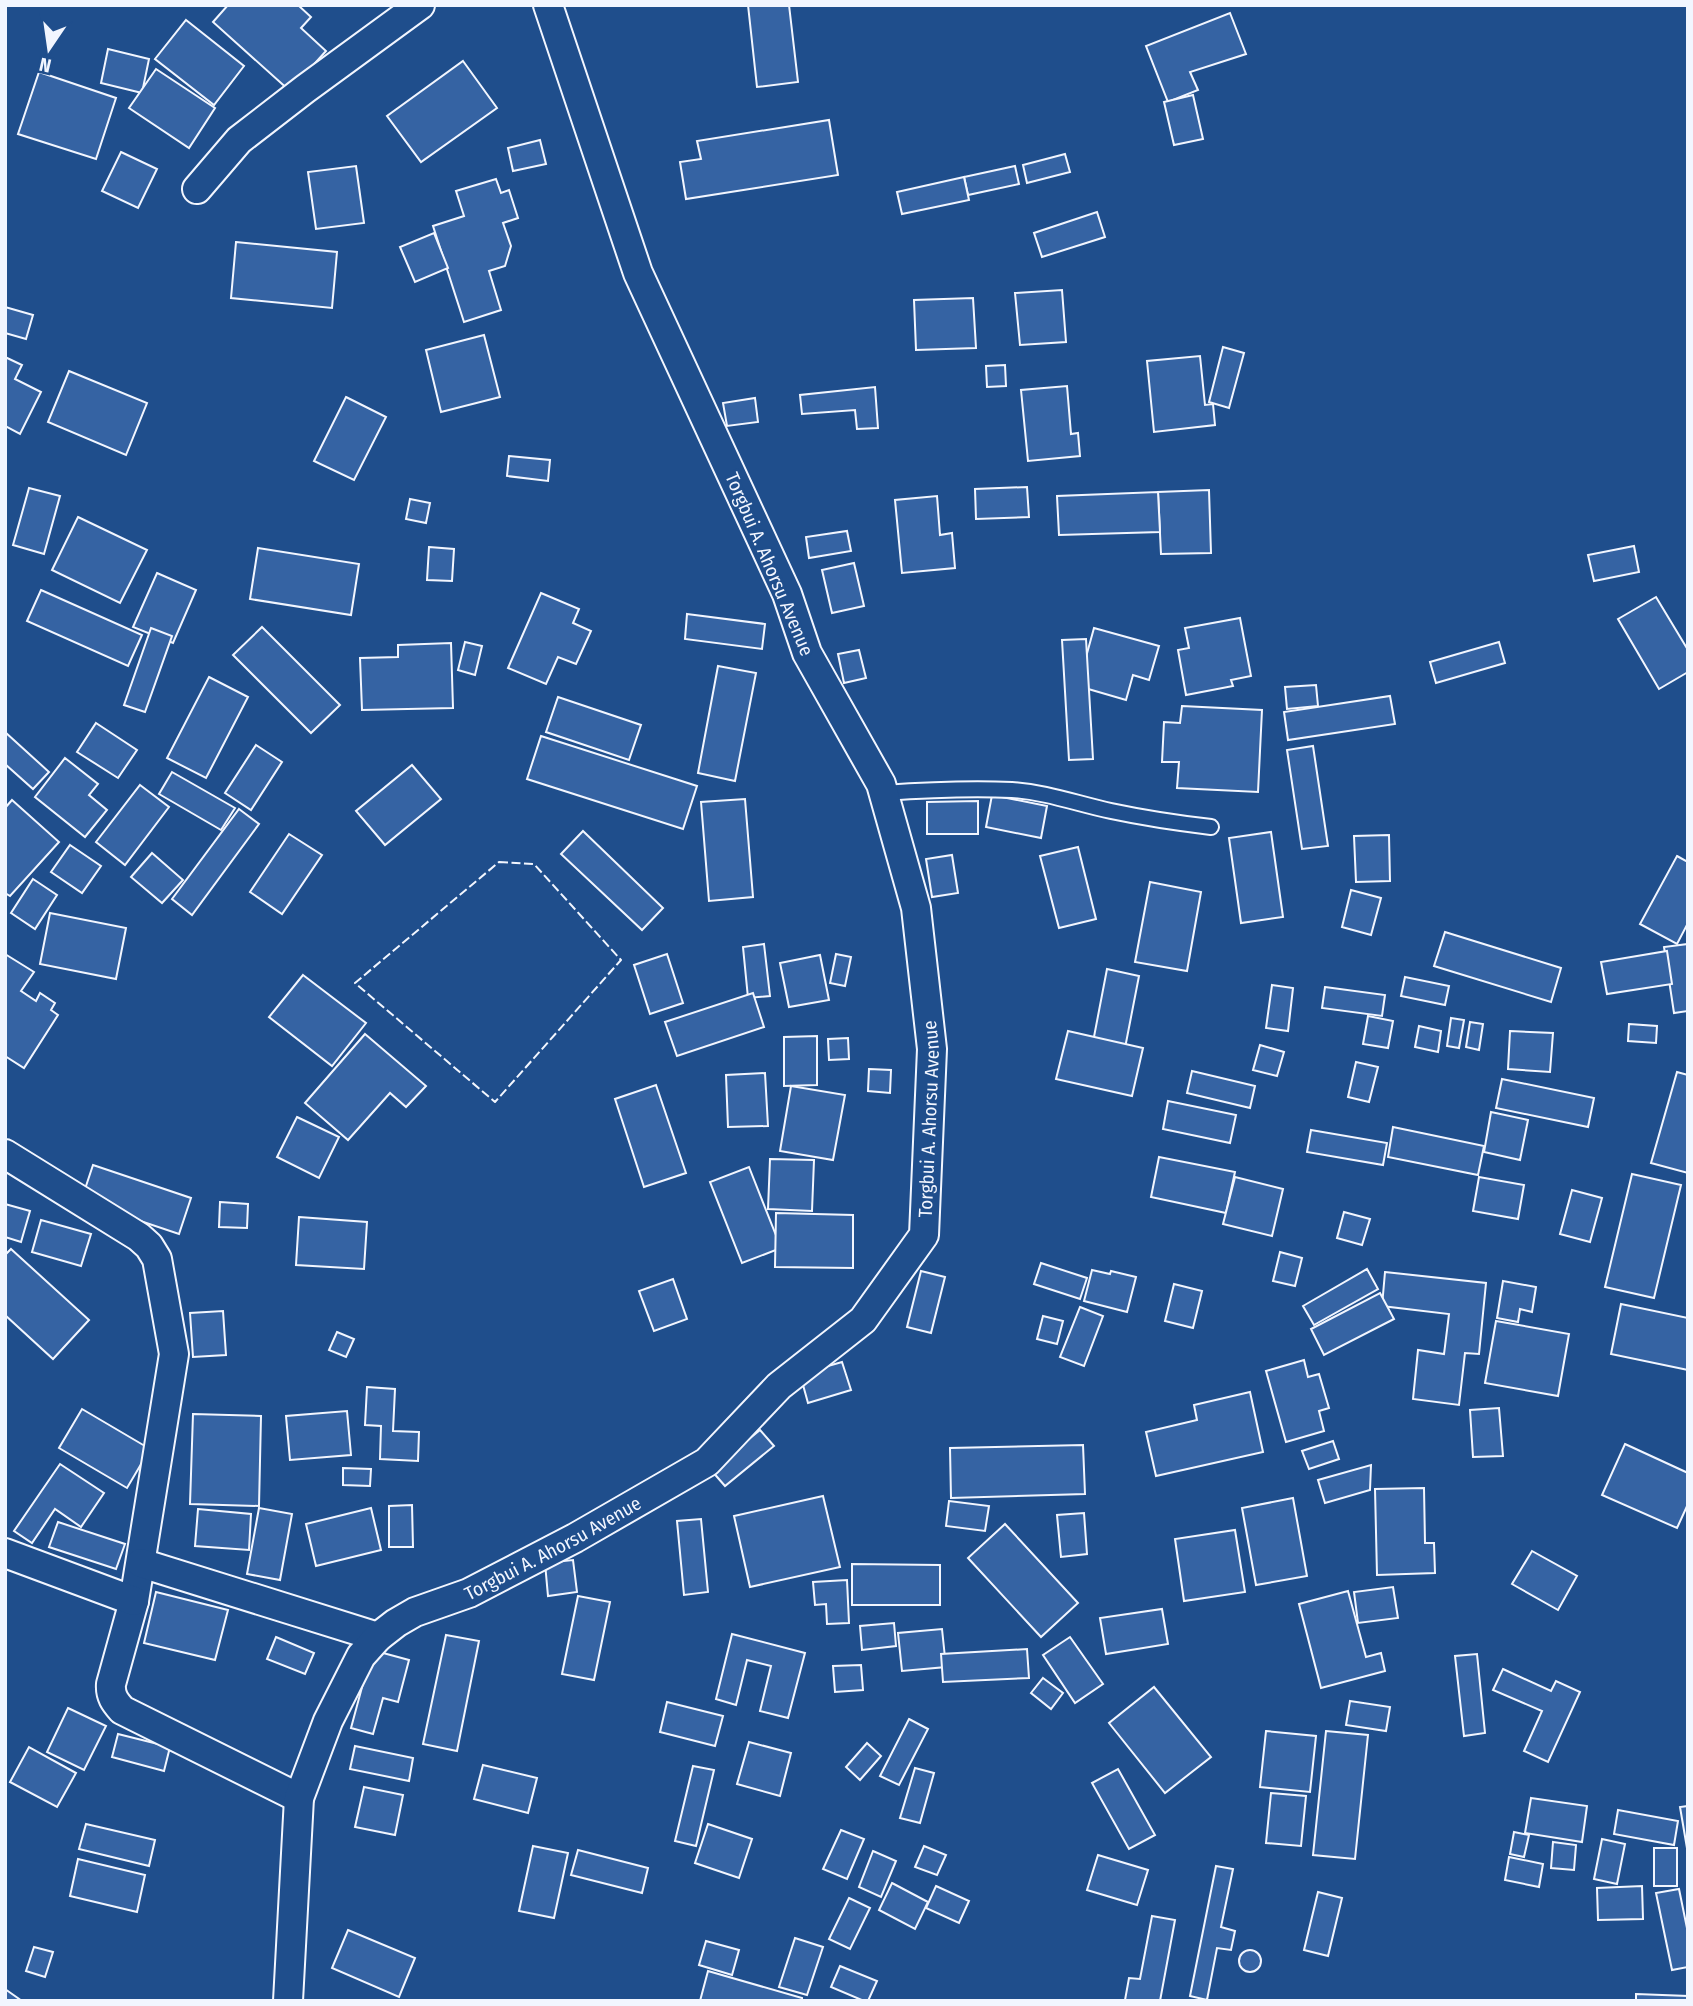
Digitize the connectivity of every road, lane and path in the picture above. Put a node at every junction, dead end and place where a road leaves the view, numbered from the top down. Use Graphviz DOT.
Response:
graph roads {
  1 [pos="420,5"];
  2 [pos="548,5"];
  3 [pos="197,189"];
  4 [pos="884,793"];
  5 [pos="1211,827"];
  6 [pos="5,1154"];
  7 [pos="5,1553"];
  8 [pos="141,1563"];
  9 [pos="134,1601"];
  10 [pos="378,1637"];
  11 [pos="299,1798"];
  12 [pos="288,2001"];
  1 -- 3 [label="street"];
  2 -- 4 [label="street, Torgbui A. Ahorsu Avenue"];
  4 -- 5 [label="lane"];
  4 -- 10 [label="street, Torgbui A. Ahorsu Avenue"];
  6 -- 8 [label="street"];
  7 -- 9 [label="street"];
  8 -- 9 [label="street"];
  8 -- 10 [label="street"];
  9 -- 11 [label="street"];
  10 -- 11 [label="street, Torgbui A. Ahorsu Avenue"];
  11 -- 12 [label="street, Torgbui A. Ahorsu Avenue"];
}
